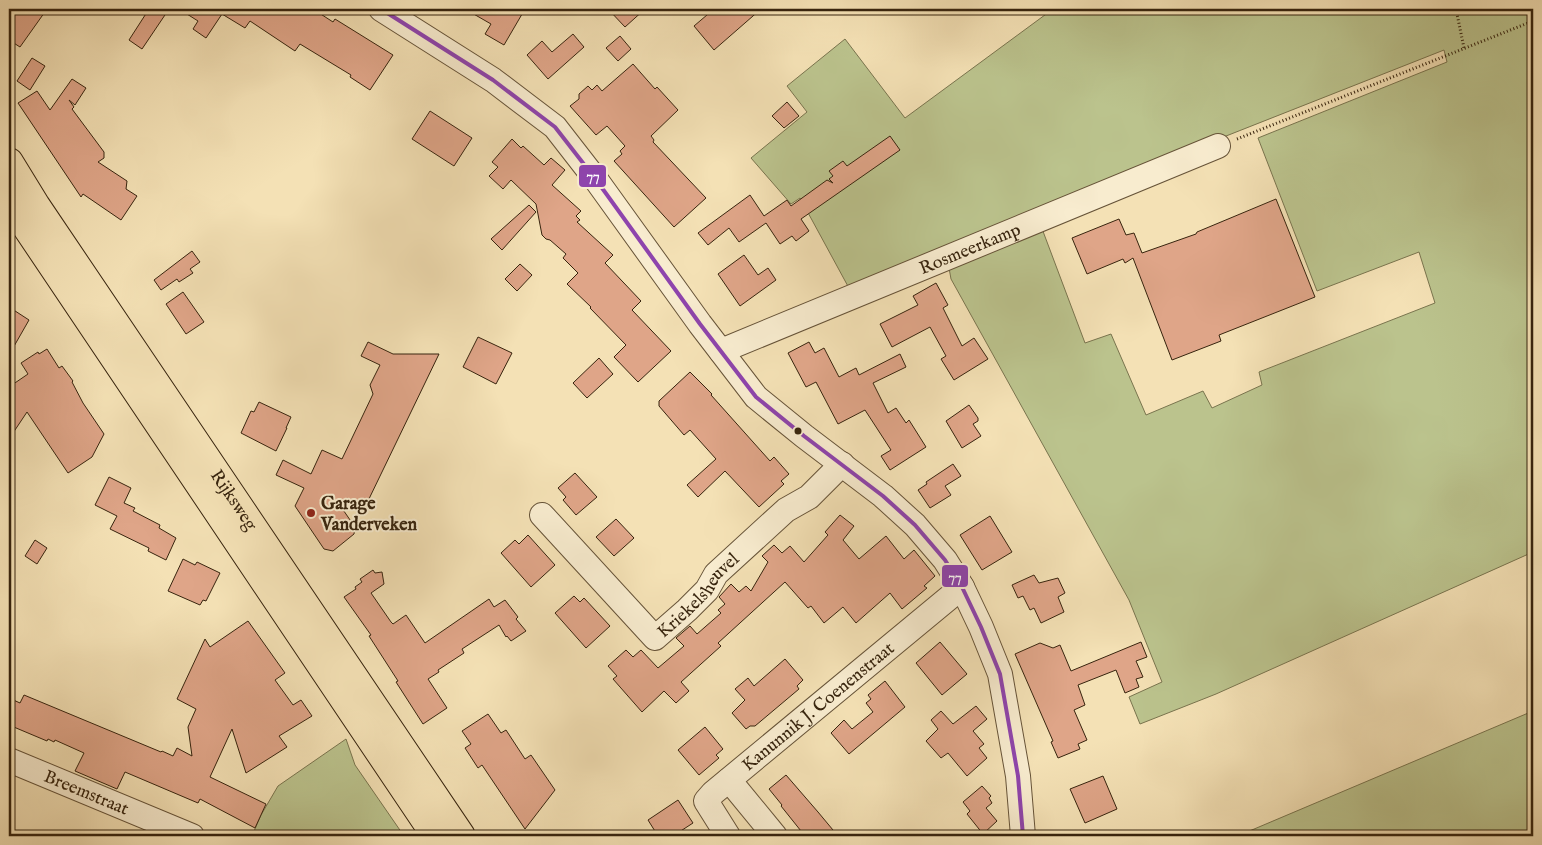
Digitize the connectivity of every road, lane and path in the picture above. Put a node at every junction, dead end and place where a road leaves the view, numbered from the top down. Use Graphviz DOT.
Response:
graph roads {
  1 [pos="381,9"];
  2 [pos="1456,9"];
  3 [pos="1533,21"];
  4 [pos="1464,48"];
  5 [pos="1218,146"];
  6 [pos="9,162"];
  7 [pos="9,201"];
  8 [pos="721,352"];
  9 [pos="842,464"];
  10 [pos="542,514"];
  11 [pos="962,587"];
  12 [pos="9,760"];
  13 [pos="729,780"];
  14 [pos="192,836"];
  15 [pos="436,836"];
  16 [pos="461,836"];
  17 [pos="728,836"];
  18 [pos="775,836"];
  19 [pos="1023,836"];
  1 -- 8 [label="street"];
  2 -- 4 [label="path"];
  3 -- 4 [label="path"];
  4 -- 5 [label="path"];
  5 -- 8 [label="street, Rosmeerkamp"];
  6 -- 16 [label="main road, Rijksweg"];
  7 -- 15 [label="main road, Rijksweg"];
  8 -- 9 [label="street"];
  9 -- 10 [label="street, Kriekelsheuvel"];
  9 -- 11 [label="street"];
  11 -- 13 [label="street, Kanunnik J. Coenenstraat"];
  11 -- 19 [label="street"];
  12 -- 14 [label="street, Breemstraat"];
  13 -- 17 [label="street, Kanunnik J. Coenenstraat"];
  13 -- 18 [label="street, Kanunnik J. Coenenstraat"];
}
